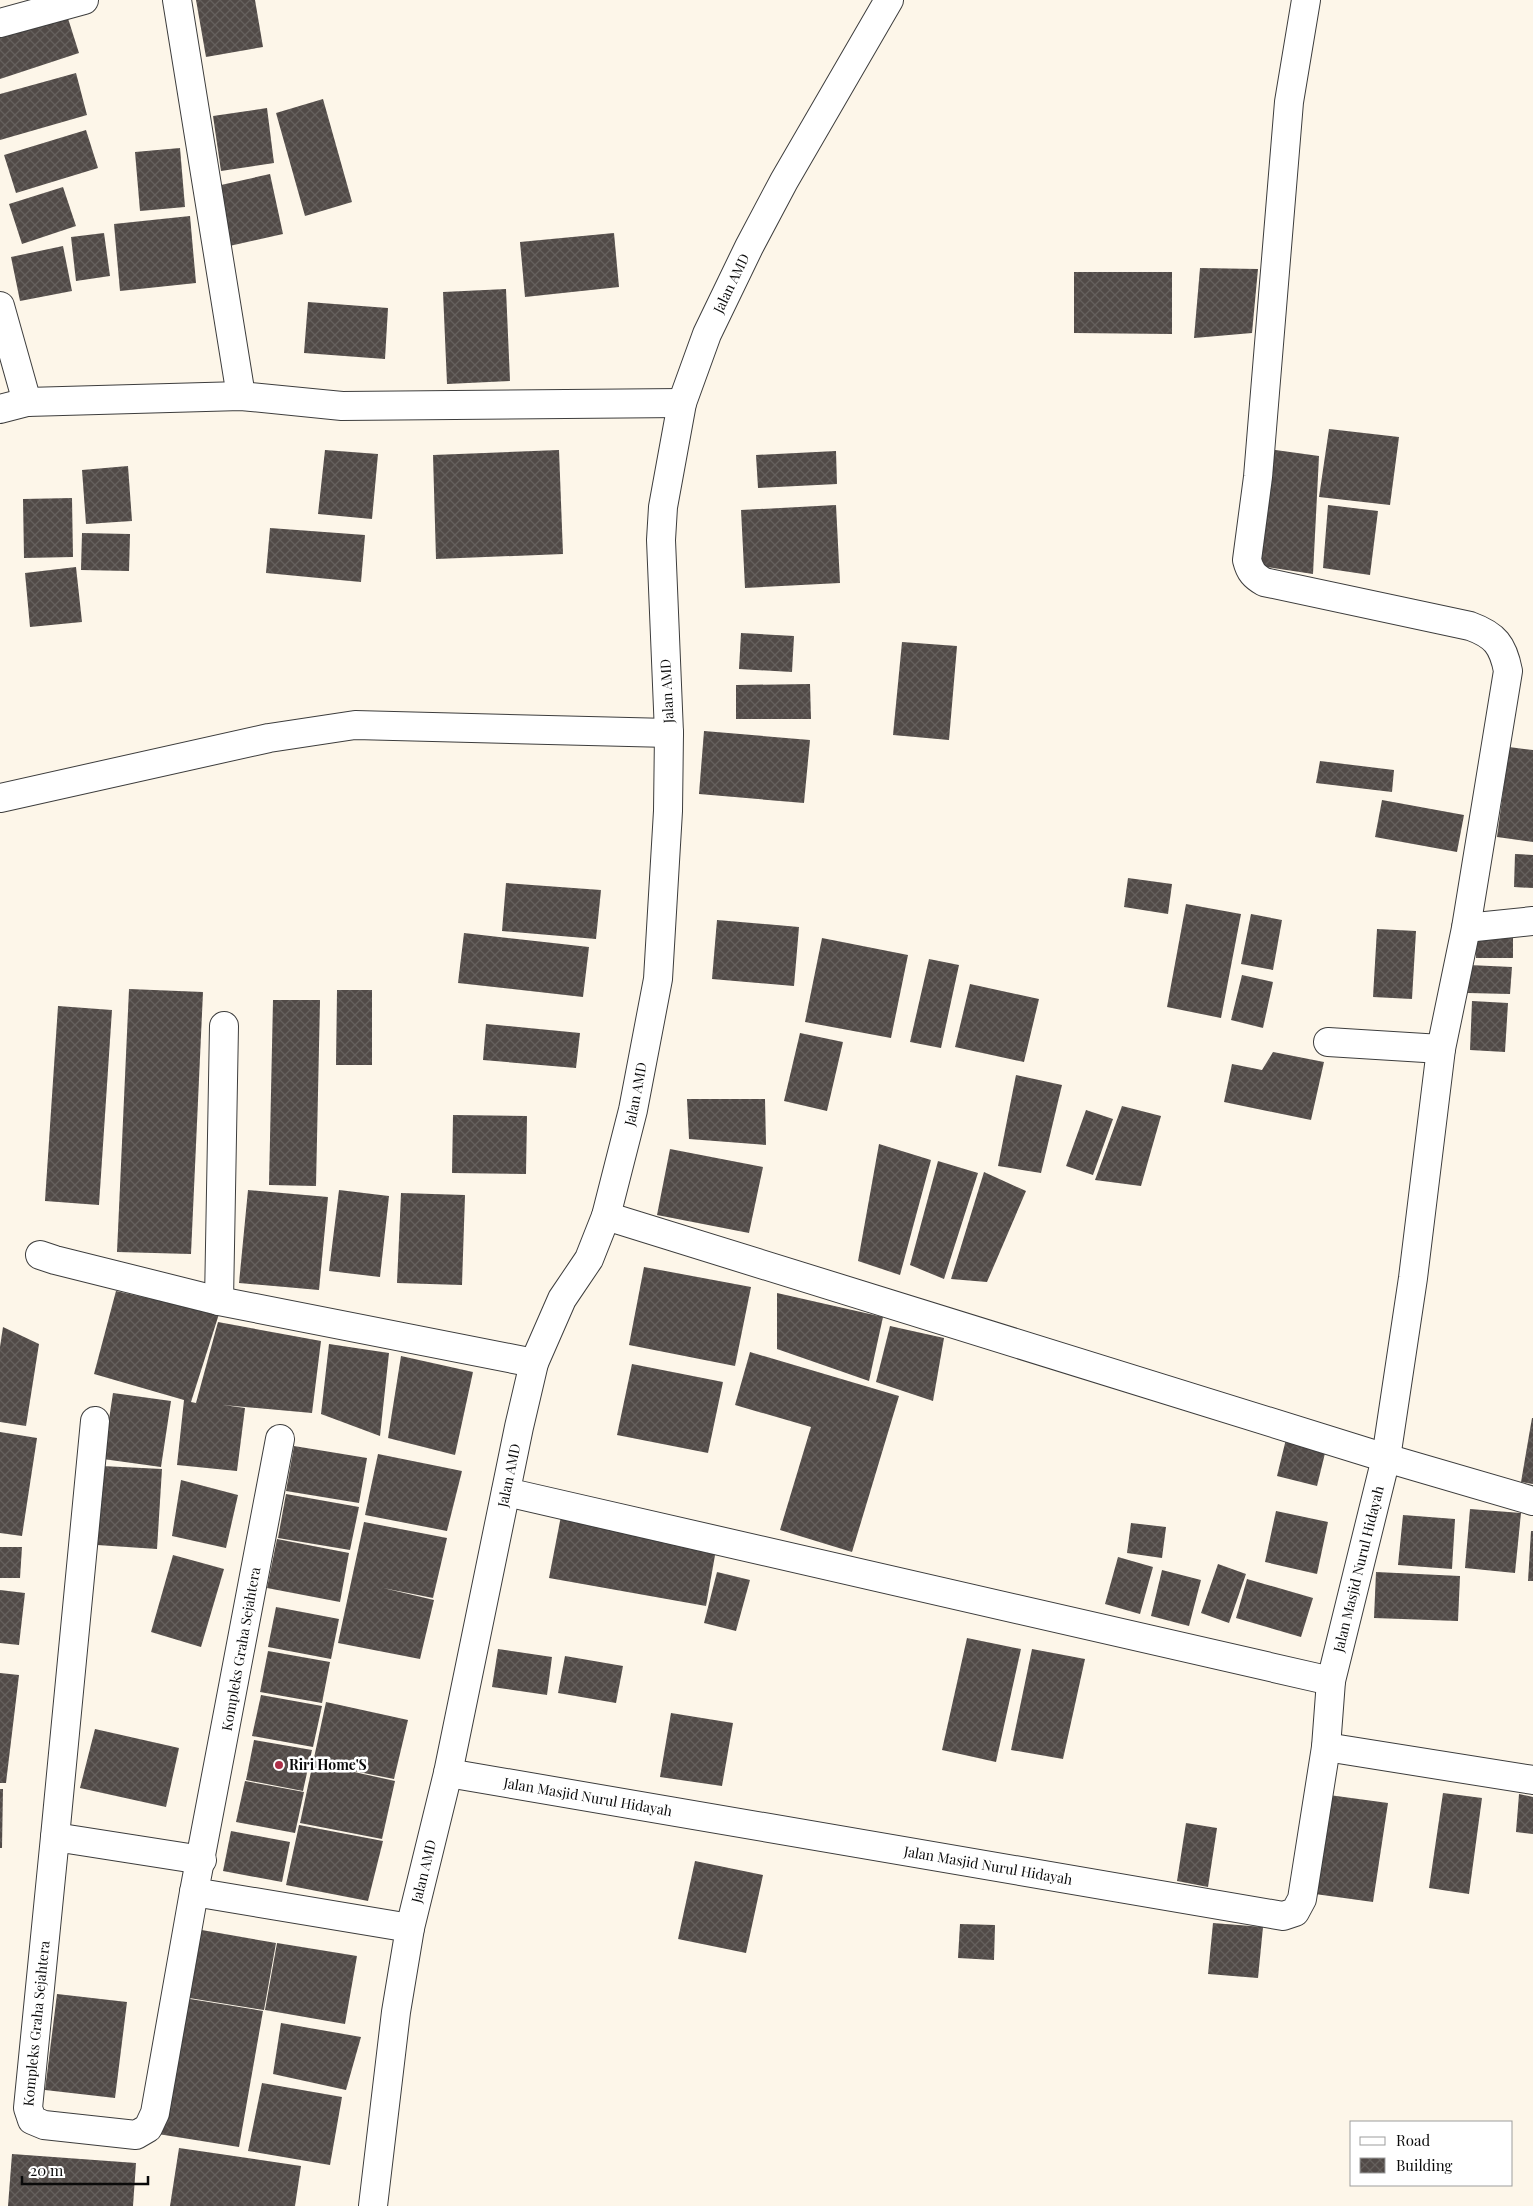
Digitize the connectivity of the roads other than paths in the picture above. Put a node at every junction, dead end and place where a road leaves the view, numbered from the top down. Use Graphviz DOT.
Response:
graph roads {
  1 [pos="84,0"];
  2 [pos="176,0"];
  3 [pos="889,0"];
  4 [pos="1306,0"];
  5 [pos="0,23"];
  6 [pos="0,306"];
  7 [pos="241,396"];
  8 [pos="27,402"];
  9 [pos="682,403"];
  10 [pos="0,409"];
  11 [pos="669,733"];
  12 [pos="0,798"];
  13 [pos="1533,921"];
  14 [pos="1466,928"];
  15 [pos="224,1026"];
  16 [pos="1328,1042"];
  17 [pos="1441,1049"];
  18 [pos="606,1216"];
  19 [pos="40,1255"];
  20 [pos="218,1301"];
  21 [pos="534,1363"];
  22 [pos="95,1421"];
  23 [pos="280,1439"];
  24 [pos="1386,1458"];
  25 [pos="506,1492"];
  26 [pos="1533,1501"];
  27 [pos="1331,1681"];
  28 [pos="1326,1747"];
  29 [pos="448,1773"];
  30 [pos="1533,1780"];
  31 [pos="55,1837"];
  32 [pos="202,1860"];
  33 [pos="194,1892"];
  34 [pos="410,1928"];
  35 [pos="373,2206"];
  1 -- 5 [label="street"];
  2 -- 7 [label="street"];
  3 -- 9 [label="street, Jalan AMD"];
  4 -- 14 [label="street, Jalan Masjid Nurul Hidayah"];
  6 -- 8 [label="street"];
  7 -- 8 [label="street"];
  7 -- 9 [label="street"];
  8 -- 10 [label="street"];
  9 -- 11 [label="street, Jalan AMD"];
  11 -- 12 [label="street"];
  11 -- 18 [label="street, Jalan AMD"];
  13 -- 14 [label="street"];
  14 -- 17 [label="street, Jalan Masjid Nurul Hidayah"];
  15 -- 20 [label="street"];
  16 -- 17 [label="street"];
  17 -- 24 [label="street, Jalan Masjid Nurul Hidayah"];
  18 -- 21 [label="street, Jalan AMD"];
  18 -- 24 [label="street"];
  19 -- 20 [label="street"];
  20 -- 21 [label="street"];
  21 -- 25 [label="street, Jalan AMD"];
  22 -- 31 [label="street, Kompleks Graha Sejahtera"];
  23 -- 32 [label="street, Kompleks Graha Sejahtera"];
  24 -- 26 [label="street"];
  24 -- 27 [label="street, Jalan Masjid Nurul Hidayah"];
  25 -- 27 [label="street"];
  25 -- 29 [label="street, Jalan AMD"];
  27 -- 28 [label="street, Jalan Masjid Nurul Hidayah"];
  28 -- 29 [label="street, Jalan Masjid Nurul Hidayah"];
  28 -- 30 [label="street"];
  29 -- 34 [label="street, Jalan AMD"];
  31 -- 32 [label="street"];
  31 -- 33 [label="street, Kompleks Graha Sejahtera"];
  32 -- 33 [label="street, Kompleks Graha Sejahtera"];
  33 -- 34 [label="street"];
  34 -- 35 [label="street, Jalan AMD"];
}
